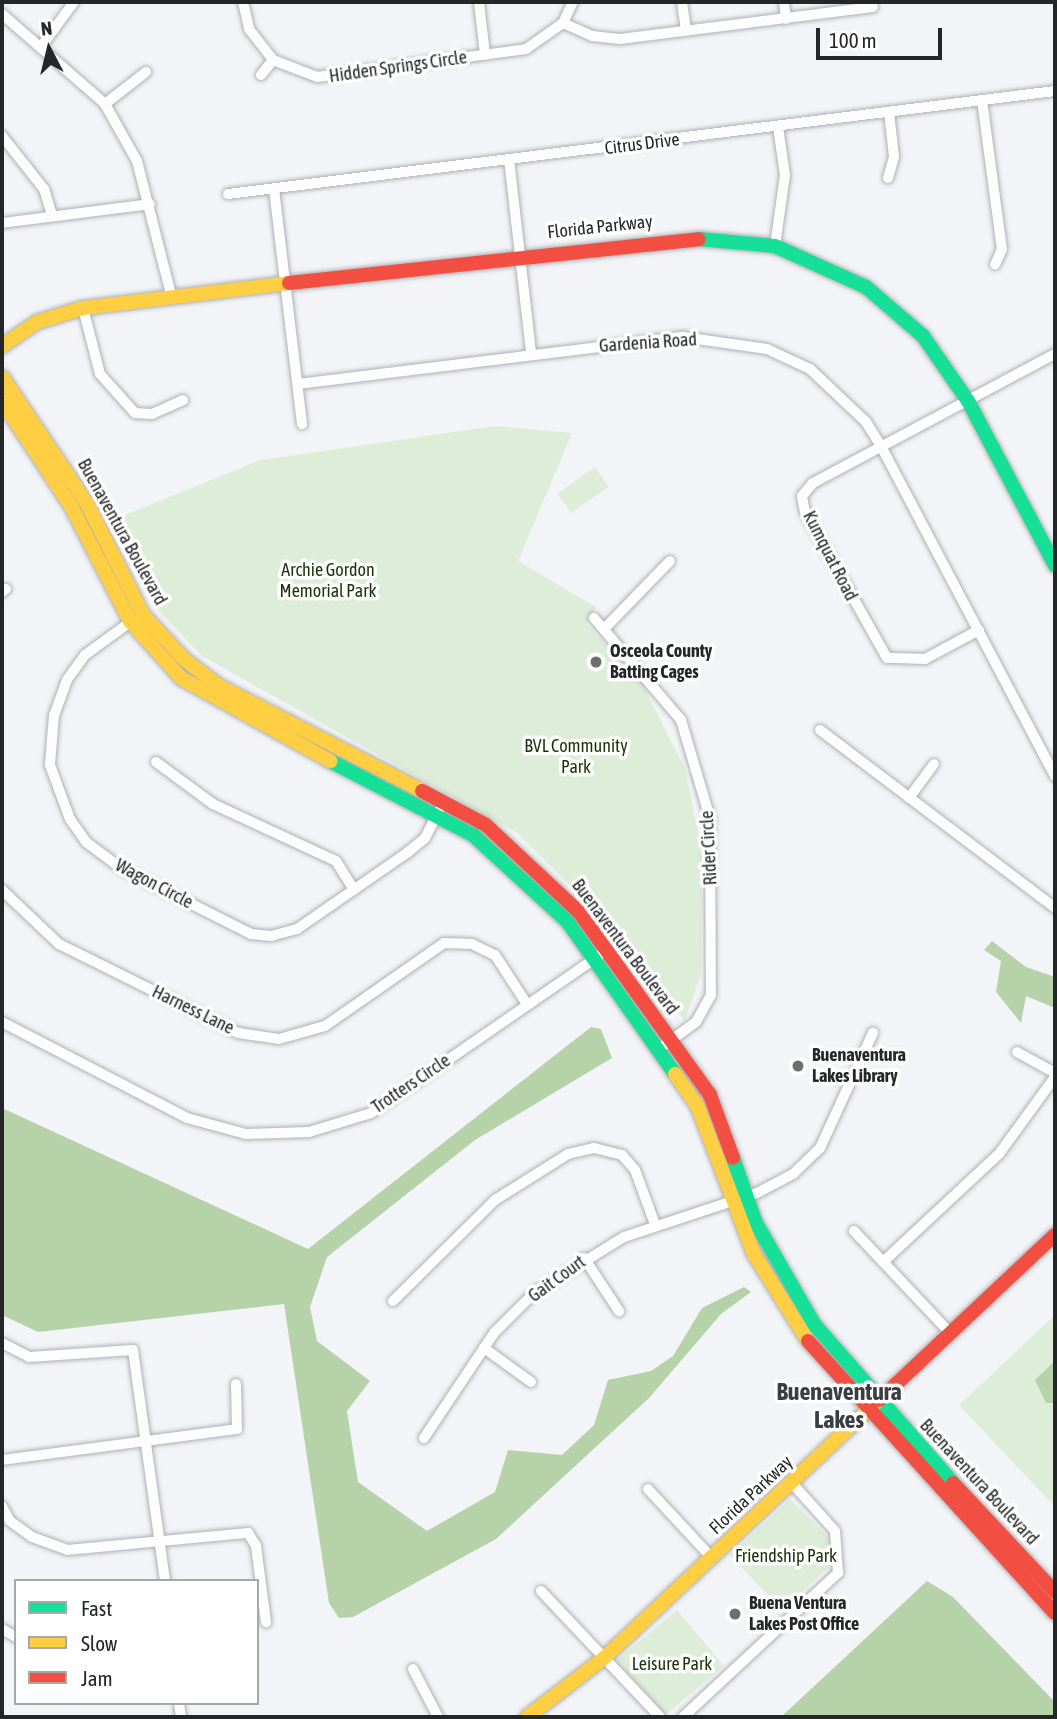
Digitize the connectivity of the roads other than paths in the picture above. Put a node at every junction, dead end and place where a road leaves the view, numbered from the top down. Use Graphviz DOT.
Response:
graph roads {
  1 [pos="74,2"];
  2 [pos="243,2"];
  3 [pos="479,2"];
  4 [pos="573,2"];
  5 [pos="682,2"];
  6 [pos="784,2"];
  7 [pos="873,7"];
  8 [pos="2,14"];
  9 [pos="786,19"];
  10 [pos="563,23"];
  11 [pos="686,30"];
  12 [pos="43,44"];
  13 [pos="485,55"];
  14 [pos="273,60"];
  15 [pos="146,72"];
  16 [pos="261,75"];
  17 [pos="1055,91"];
  18 [pos="982,100"];
  19 [pos="105,103"];
  20 [pos="889,112"];
  21 [pos="778,127"];
  22 [pos="2,136"];
  23 [pos="509,159"];
  24 [pos="888,178"];
  25 [pos="274,189"];
  26 [pos="228,194"];
  27 [pos="149,204"];
  28 [pos="52,216"];
  29 [pos="2,223"];
  30 [pos="775,246"];
  31 [pos="518,256"];
  32 [pos="995,265"];
  33 [pos="286,284"];
  34 [pos="172,298"];
  35 [pos="83,308"];
  36 [pos="2,346"];
  37 [pos="531,352"];
  38 [pos="1055,354"];
  39 [pos="2,377"];
  40 [pos="298,384"];
  41 [pos="183,400"];
  42 [pos="2,401"];
  43 [pos="968,401"];
  44 [pos="302,424"];
  45 [pos="882,448"];
  46 [pos="670,561"];
  47 [pos="1055,565"];
  48 [pos="136,618"];
  49 [pos="594,618"];
  50 [pos="605,628"];
  51 [pos="979,630"];
  52 [pos="820,730"];
  53 [pos="156,762"];
  54 [pos="934,764"];
  55 [pos="1055,776"];
  56 [pos="909,798"];
  57 [pos="441,807"];
  58 [pos="2,890"];
  59 [pos="354,890"];
  60 [pos="1055,908"];
  61 [pos="601,955"];
  62 [pos="527,1004"];
  63 [pos="2,1022"];
  64 [pos="873,1032"];
  65 [pos="665,1044"];
  66 [pos="1017,1052"];
  67 [pos="1055,1075"];
  68 [pos="748,1196"];
  69 [pos="733,1200"];
  70 [pos="655,1224"];
  71 [pos="854,1231"];
  72 [pos="1055,1235"];
  73 [pos="584,1258"];
  74 [pos="883,1262"];
  75 [pos="393,1301"];
  76 [pos="619,1311"];
  77 [pos="951,1334"];
  78 [pos="2,1343"];
  79 [pos="484,1348"];
  80 [pos="531,1382"];
  81 [pos="236,1384"];
  82 [pos="872,1407"];
  83 [pos="424,1438"];
  84 [pos="148,1442"];
  85 [pos="2,1460"];
  86 [pos="792,1483"];
  87 [pos="648,1489"];
  88 [pos="2,1506"];
  89 [pos="159,1538"];
  90 [pos="712,1557"];
  91 [pos="165,1579"];
  92 [pos="541,1591"];
  93 [pos="1055,1592"];
  94 [pos="1055,1613"];
  95 [pos="266,1622"];
  96 [pos="604,1658"];
  97 [pos="413,1669"];
  98 [pos="438,1717"];
  99 [pos="527,1717"];
  100 [pos="660,1717"];
  101 [pos="683,1717"];
  1 -- 12 [label="street"];
  2 -- 14 [label="street"];
  3 -- 13 [label="street"];
  4 -- 10 [label="street, Hidden Springs Circle"];
  5 -- 11 [label="street"];
  6 -- 9 [label="street"];
  7 -- 9 [label="street"];
  8 -- 12 [label="street"];
  9 -- 11 [label="street"];
  10 -- 11 [label="street"];
  10 -- 13 [label="street, Hidden Springs Circle"];
  12 -- 19 [label="street"];
  13 -- 14 [label="street, Hidden Springs Circle"];
  14 -- 16 [label="street"];
  15 -- 19 [label="street"];
  17 -- 18 [label="street, Citrus Drive"];
  18 -- 20 [label="street, Citrus Drive"];
  18 -- 32 [label="street"];
  19 -- 27 [label="street"];
  20 -- 21 [label="street, Citrus Drive"];
  20 -- 24 [label="street"];
  21 -- 23 [label="street, Citrus Drive"];
  21 -- 30 [label="street"];
  22 -- 28 [label="street"];
  23 -- 25 [label="street, Citrus Drive"];
  23 -- 31 [label="street"];
  25 -- 26 [label="street, Citrus Drive"];
  25 -- 33 [label="street"];
  27 -- 28 [label="street"];
  27 -- 34 [label="street"];
  28 -- 29 [label="street"];
  30 -- 31 [label="main road, Florida Parkway"];
  30 -- 43 [label="main road, Florida Parkway"];
  31 -- 33 [label="main road, Florida Parkway"];
  31 -- 37 [label="street"];
  33 -- 34 [label="main road, Florida Parkway"];
  33 -- 40 [label="street"];
  34 -- 35 [label="main road, Florida Parkway"];
  35 -- 36 [label="main road, Florida Parkway"];
  35 -- 41 [label="street"];
  37 -- 40 [label="street, Gardenia Road"];
  37 -- 45 [label="street, Gardenia Road"];
  38 -- 43 [label="street, Kumquat Road"];
  39 -- 48 [label="main road, Buenaventura Boulevard"];
  40 -- 44 [label="street"];
  42 -- 48 [label="main road, Buenaventura Boulevard"];
  43 -- 45 [label="street, Kumquat Road"];
  43 -- 47 [label="main road, Florida Parkway"];
  45 -- 51 [label="street, Gardenia Road"];
  45 -- 51 [label="street, Kumquat Road"];
  46 -- 50 [label="street"];
  48 -- 57 [label="main road, Buenaventura Boulevard"];
  48 -- 59 [label="street, Wagon Circle"];
  49 -- 50 [label="street, Rider Circle"];
  50 -- 65 [label="street, Rider Circle"];
  51 -- 55 [label="street, Gardenia Road"];
  52 -- 56 [label="street"];
  53 -- 59 [label="street"];
  54 -- 56 [label="street"];
  56 -- 60 [label="street"];
  57 -- 59 [label="street, Wagon Circle"];
  57 -- 61 [label="main road, Buenaventura Boulevard"];
  58 -- 62 [label="street, Harness Lane"];
  61 -- 62 [label="street, Trotters Circle"];
  61 -- 65 [label="main road, Buenaventura Boulevard"];
  62 -- 63 [label="street, Trotters Circle"];
  64 -- 68 [label="street, Gait Court"];
  65 -- 68 [label="main road, Buenaventura Boulevard"];
  65 -- 69 [label="main road, Buenaventura Boulevard"];
  66 -- 67 [label="street"];
  67 -- 74 [label="street"];
  68 -- 69 [label="street, Gait Court"];
  68 -- 82 [label="main road, Buenaventura Boulevard"];
  69 -- 70 [label="street, Gait Court"];
  69 -- 82 [label="main road, Buenaventura Boulevard"];
  70 -- 73 [label="street, Gait Court"];
  70 -- 75 [label="street"];
  71 -- 74 [label="street"];
  72 -- 77 [label="main road, Florida Parkway"];
  73 -- 76 [label="street"];
  73 -- 79 [label="street, Gait Court"];
  74 -- 77 [label="street"];
  77 -- 82 [label="main road, Florida Parkway"];
  78 -- 84 [label="street"];
  79 -- 80 [label="street"];
  79 -- 83 [label="street, Gait Court"];
  81 -- 84 [label="street"];
  82 -- 86 [label="main road, Florida Parkway"];
  82 -- 93 [label="main road, Buenaventura Boulevard"];
  82 -- 94 [label="main road, Buenaventura Boulevard"];
  84 -- 85 [label="street"];
  84 -- 89 [label="street"];
  86 -- 90 [label="main road, Florida Parkway"];
  86 -- 101 [label="street"];
  87 -- 90 [label="street"];
  88 -- 89 [label="street"];
  89 -- 91 [label="street"];
  89 -- 95 [label="street"];
  90 -- 96 [label="main road, Florida Parkway"];
  92 -- 96 [label="street"];
  96 -- 99 [label="main road, Florida Parkway"];
  96 -- 100 [label="street"];
  97 -- 98 [label="street"];
}
